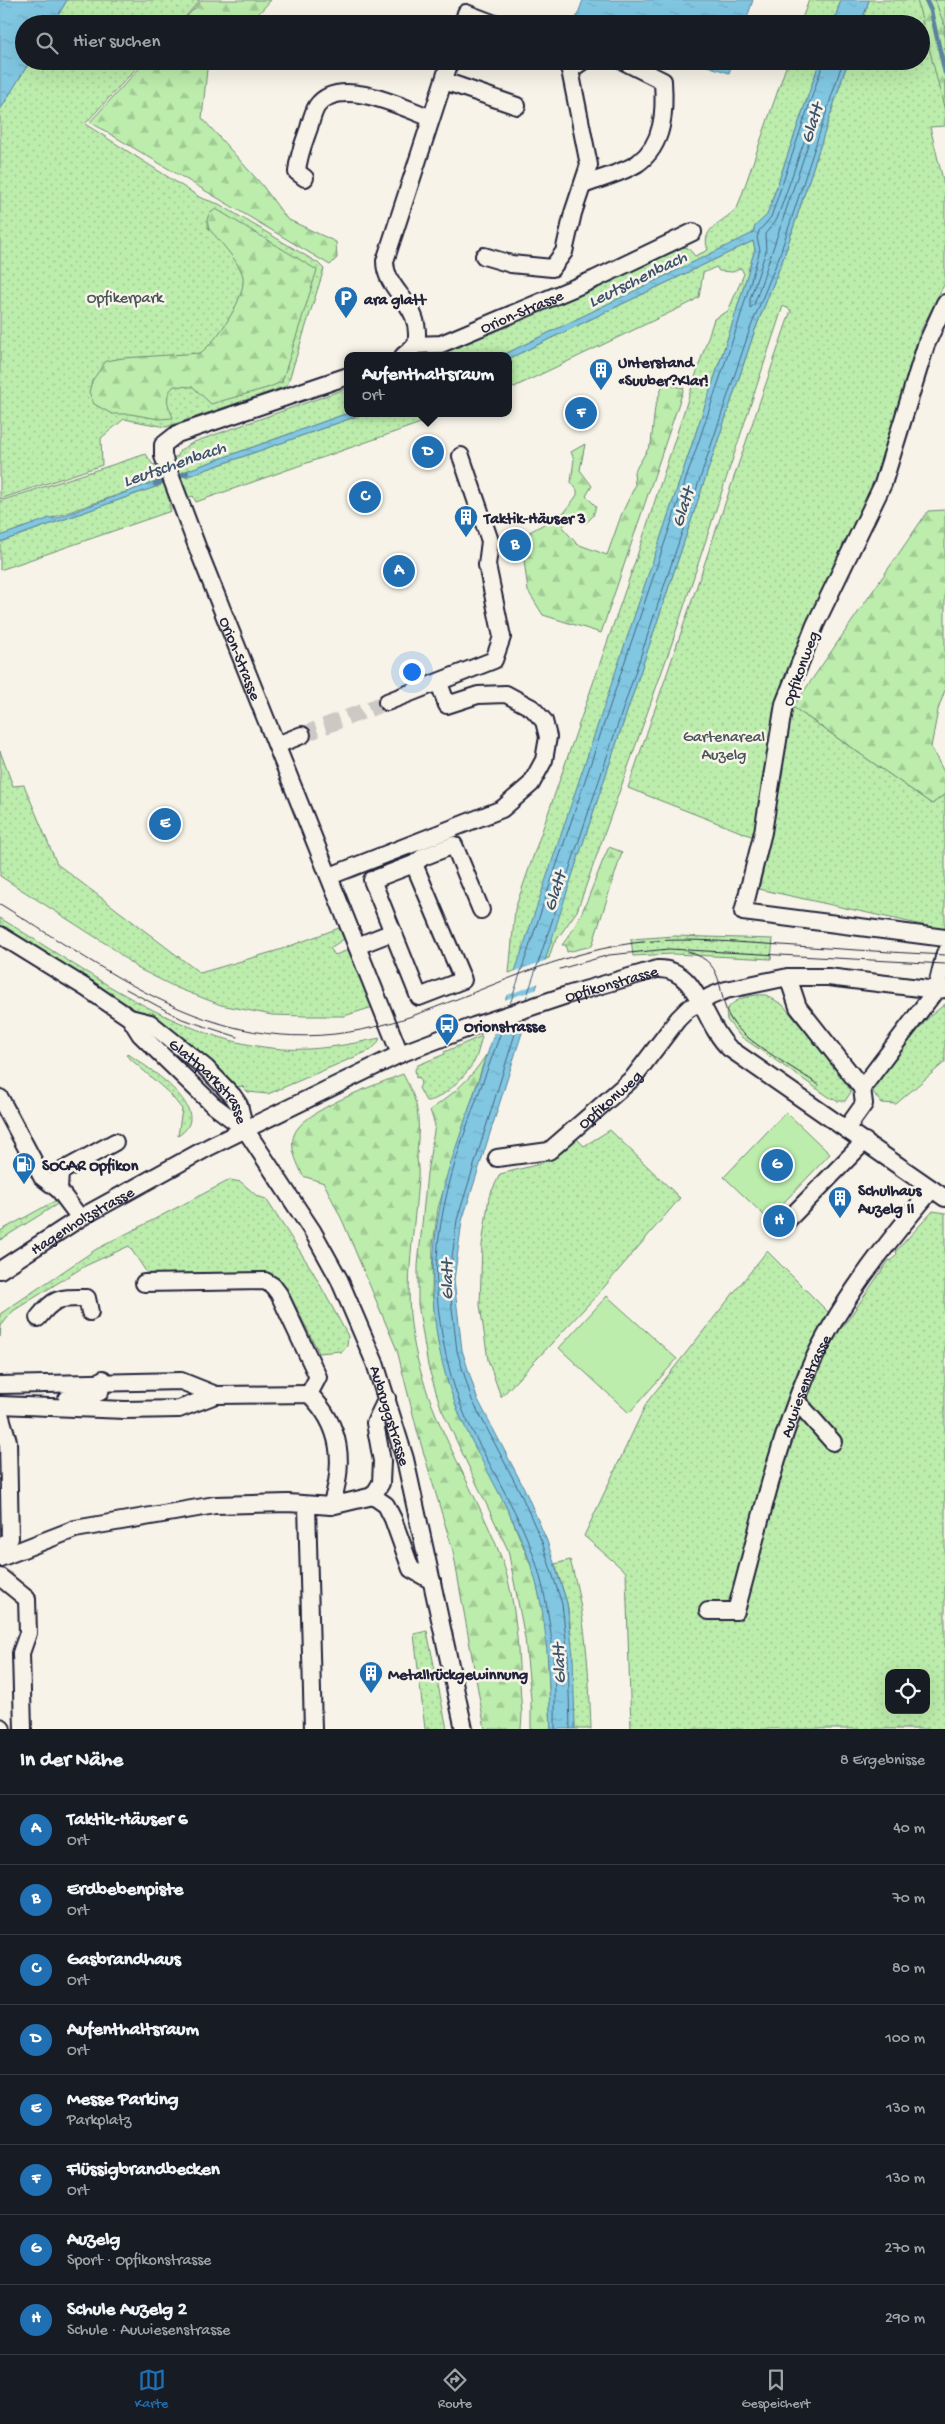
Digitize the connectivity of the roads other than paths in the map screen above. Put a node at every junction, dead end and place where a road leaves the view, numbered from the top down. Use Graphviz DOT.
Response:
graph roads {
  1 [pos="447,70"];
  2 [pos="574,70"];
  3 [pos="641,70"];
  4 [pos="444,81"];
  5 [pos="517,106"];
  6 [pos="431,118"];
  7 [pos="305,178"];
  8 [pos="583,185"];
  9 [pos="693,232"];
  10 [pos="484,256"];
  11 [pos="944,306"];
  12 [pos="416,345"];
  13 [pos="408,352"];
  14 [pos="344,377"];
  15 [pos="461,456"];
  16 [pos="439,683"];
  17 [pos="387,702"];
  18 [pos="302,735"];
  19 [pos="277,745"];
  20 [pos="414,864"];
  21 [pos="330,876"];
  22 [pos="481,910"];
  23 [pos="393,932"];
  24 [pos="0,935"];
  25 [pos="945,938"];
  26 [pos="358,946"];
  27 [pos="945,953"];
  28 [pos="788,977"];
  29 [pos="940,989"];
  30 [pos="699,1002"];
  31 [pos="400,1054"];
  32 [pos="862,1088"];
  33 [pos="0,1098"];
  34 [pos="846,1129"];
  35 [pos="245,1130"];
  36 [pos="115,1142"];
  37 [pos="865,1142"];
  38 [pos="497,1158"];
  39 [pos="59,1190"];
  40 [pos="939,1193"];
  41 [pos="80,1218"];
  42 [pos="783,1224"];
  43 [pos="2,1270"];
  44 [pos="144,1283"];
  45 [pos="90,1312"];
  46 [pos="38,1318"];
  47 [pos="0,1385"];
  48 [pos="48,1392"];
  49 [pos="309,1394"];
  50 [pos="216,1395"];
  51 [pos="387,1398"];
  52 [pos="0,1405"];
  53 [pos="796,1406"];
  54 [pos="0,1414"];
  55 [pos="833,1442"];
  56 [pos="373,1496"];
  57 [pos="307,1504"];
  58 [pos="331,1506"];
  59 [pos="0,1551"];
  60 [pos="0,1558"];
  61 [pos="0,1576"];
  62 [pos="432,1581"];
  63 [pos="708,1610"];
  64 [pos="23,1729"];
  65 [pos="312,1729"];
  66 [pos="464,1729"];
  1 -- 4 [label="street"];
  2 -- 8 [label="street"];
  3 -- 8 [label="street"];
  4 -- 5 [label="street"];
  4 -- 6 [label="street"];
  6 -- 7 [label="street"];
  6 -- 12 [label="street"];
  8 -- 10 [label="street"];
  9 -- 12 [label="street, Orion-Strasse"];
  11 -- 25 [label="street, Opfikonweg"];
  12 -- 13 [label="street"];
  14 -- 19 [label="street, Orion-Strasse"];
  15 -- 16 [label="street"];
  16 -- 17 [label="street"];
  16 -- 21 [label="street"];
  18 -- 19 [label="street"];
  19 -- 21 [label="street, Orion-Strasse"];
  20 -- 22 [label="street"];
  20 -- 23 [label="street"];
  20 -- 23 [label="street"];
  21 -- 26 [label="street, Orion-Strasse"];
  23 -- 26 [label="street"];
  24 -- 35 [label="street, Glattparkstrasse"];
  26 -- 31 [label="street, Orion-Strasse"];
  27 -- 29 [label="street"];
  28 -- 29 [label="street, Opfikonweg"];
  28 -- 30 [label="street, Opfikonweg"];
  28 -- 32 [label="street"];
  29 -- 32 [label="street"];
  30 -- 31 [label="street, Opfikonstrasse"];
  30 -- 34 [label="street, Opfikonstrasse"];
  30 -- 38 [label="street, Opfikonweg"];
  31 -- 35 [label="street, Opfikonstrasse"];
  32 -- 34 [label="street"];
  33 -- 39 [label="street"];
  34 -- 37 [label="street, Opfikonstrasse"];
  35 -- 41 [label="street, Hagenholzstrasse"];
  35 -- 51 [label="street, Aubruggstrasse"];
  36 -- 39 [label="street"];
  37 -- 40 [label="street, Opfikonstrasse"];
  37 -- 42 [label="street"];
  39 -- 41 [label="street"];
  40 -- 53 [label="street, Auwiesenstrasse"];
  41 -- 43 [label="street, Hagenholzstrasse"];
  44 -- 49 [label="street"];
  45 -- 46 [label="street"];
  47 -- 48 [label="street"];
  48 -- 50 [label="street"];
  48 -- 52 [label="street"];
  49 -- 50 [label="street"];
  49 -- 58 [label="street"];
  50 -- 52 [label="street"];
  51 -- 56 [label="street"];
  51 -- 62 [label="street, Aubruggstrasse"];
  53 -- 55 [label="street"];
  53 -- 63 [label="street, Auwiesenstrasse"];
  54 -- 59 [label="street"];
  56 -- 58 [label="street"];
  56 -- 62 [label="street"];
  57 -- 58 [label="street"];
  57 -- 60 [label="street"];
  57 -- 65 [label="street"];
  61 -- 64 [label="street"];
  62 -- 66 [label="street, Aubruggstrasse"];
}
